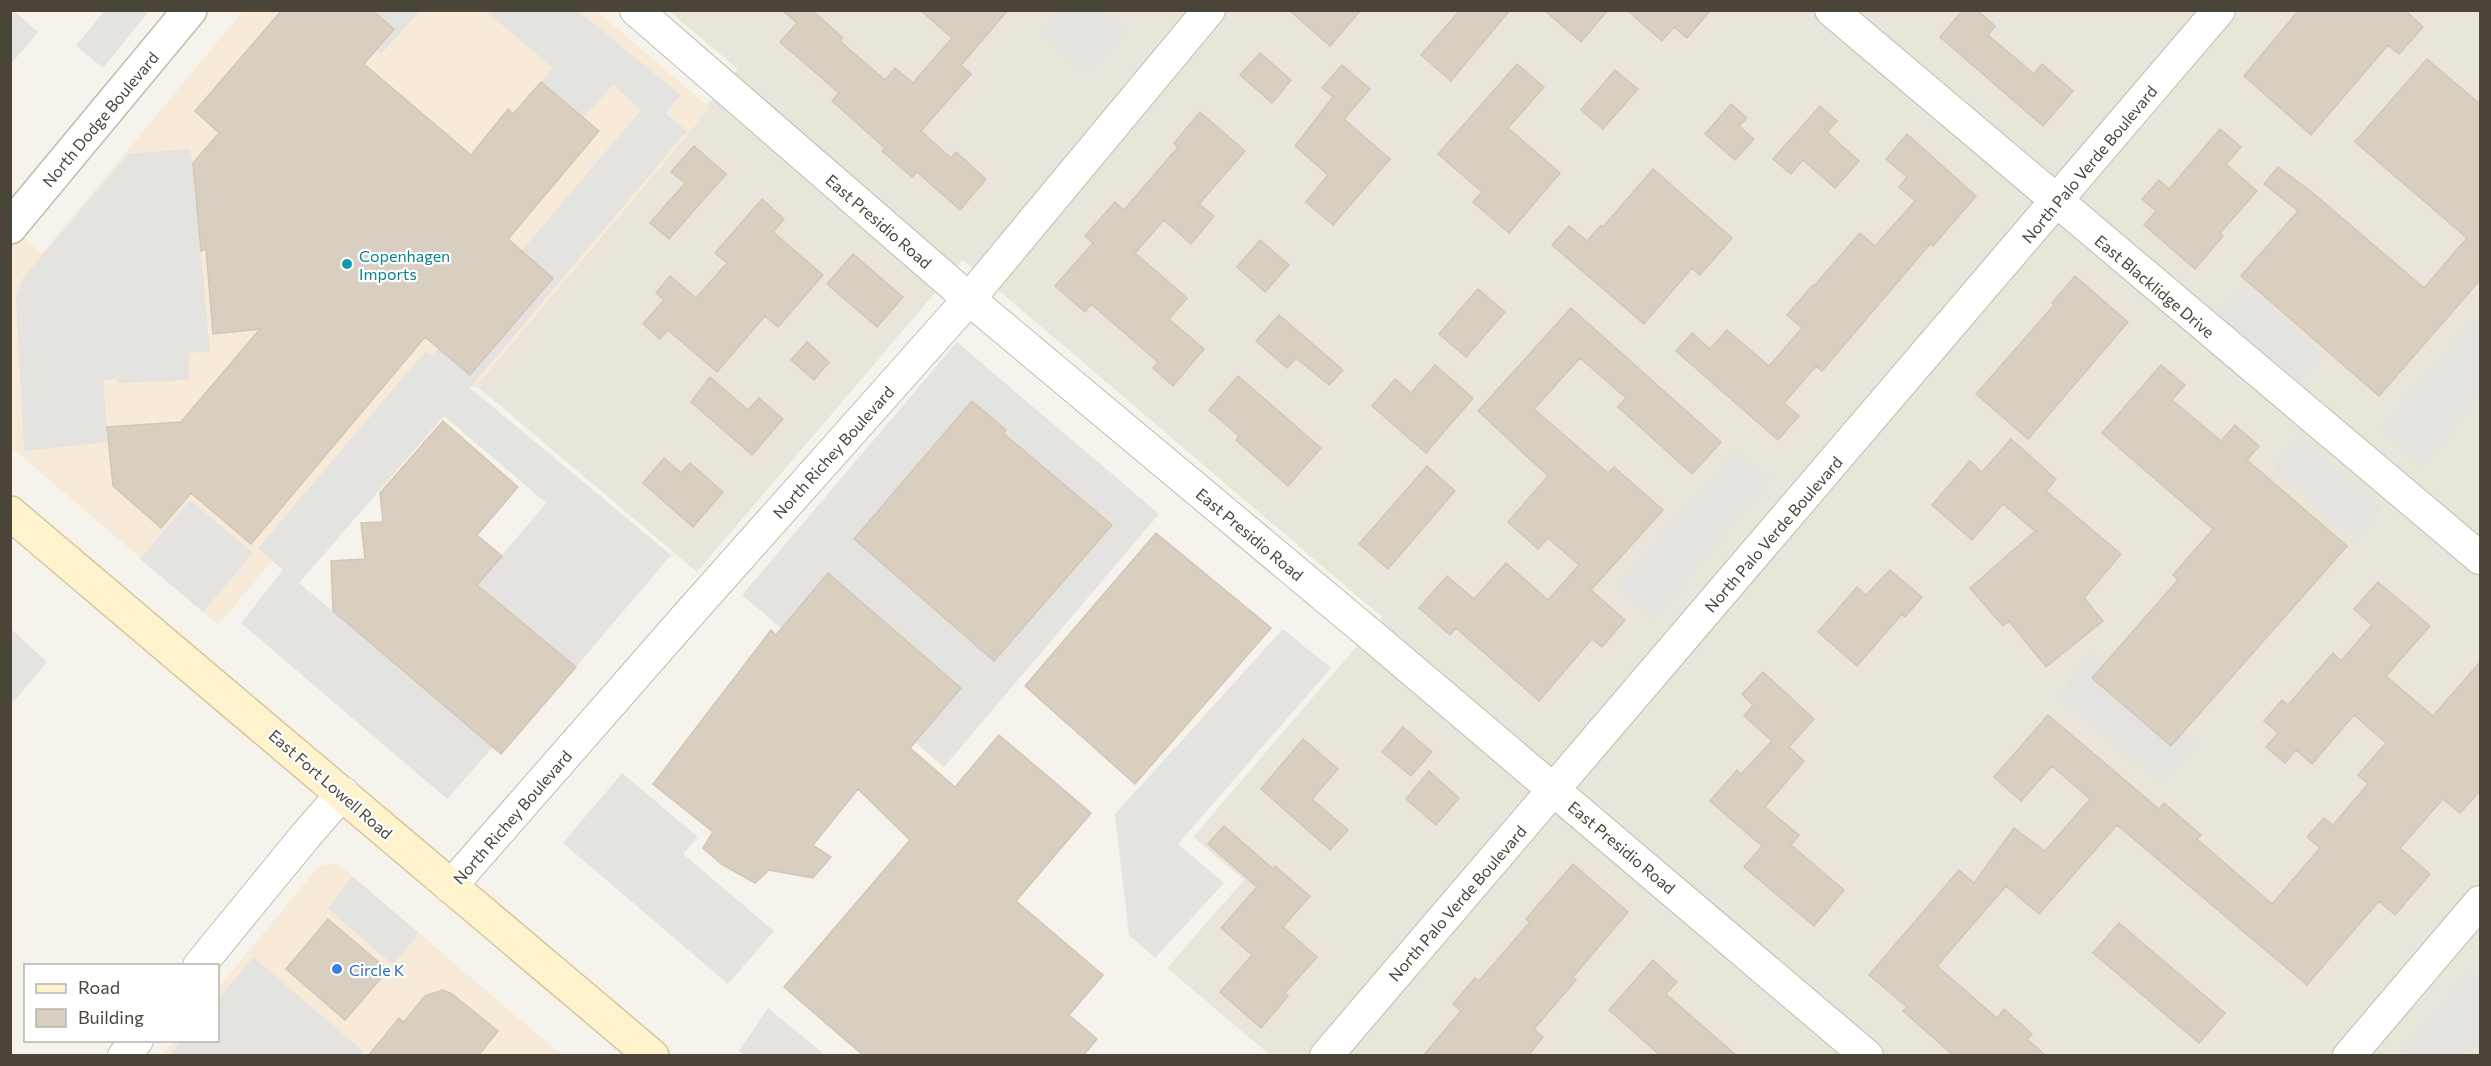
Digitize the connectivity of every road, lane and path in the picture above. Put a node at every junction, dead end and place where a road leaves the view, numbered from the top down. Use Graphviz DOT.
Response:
graph roads {
  1 [pos="190,10"];
  2 [pos="636,10"];
  3 [pos="1209,10"];
  4 [pos="1831,10"];
  5 [pos="2219,10"];
  6 [pos="2056,203"];
  7 [pos="10,227"];
  8 [pos="969,299"];
  9 [pos="10,513"];
  10 [pos="2481,558"];
  11 [pos="1555,790"];
  12 [pos="343,794"];
  13 [pos="450,888"];
  14 [pos="2481,902"];
  15 [pos="201,964"];
  16 [pos="135,1042"];
  17 [pos="124,1056"];
  18 [pos="652,1056"];
  19 [pos="1326,1056"];
  20 [pos="1867,1056"];
  21 [pos="2349,1056"];
  1 -- 7 [label="street, North Dodge Boulevard"];
  2 -- 8 [label="street, East Presidio Road"];
  3 -- 8 [label="street, North Richey Boulevard"];
  4 -- 6 [label="street, East Blacklidge Drive"];
  5 -- 6 [label="street, North Palo Verde Boulevard"];
  6 -- 10 [label="street, East Blacklidge Drive"];
  6 -- 11 [label="street, North Palo Verde Boulevard"];
  8 -- 11 [label="street, East Presidio Road"];
  8 -- 13 [label="street, North Richey Boulevard"];
  9 -- 12 [label="main road, East Fort Lowell Road"];
  11 -- 19 [label="street, North Palo Verde Boulevard"];
  11 -- 20 [label="street, East Presidio Road"];
  12 -- 13 [label="main road, East Fort Lowell Road"];
  12 -- 15 [label="street"];
  13 -- 18 [label="main road, East Fort Lowell Road"];
  14 -- 21 [label="street"];
  16 -- 17 [label="street"];
}
